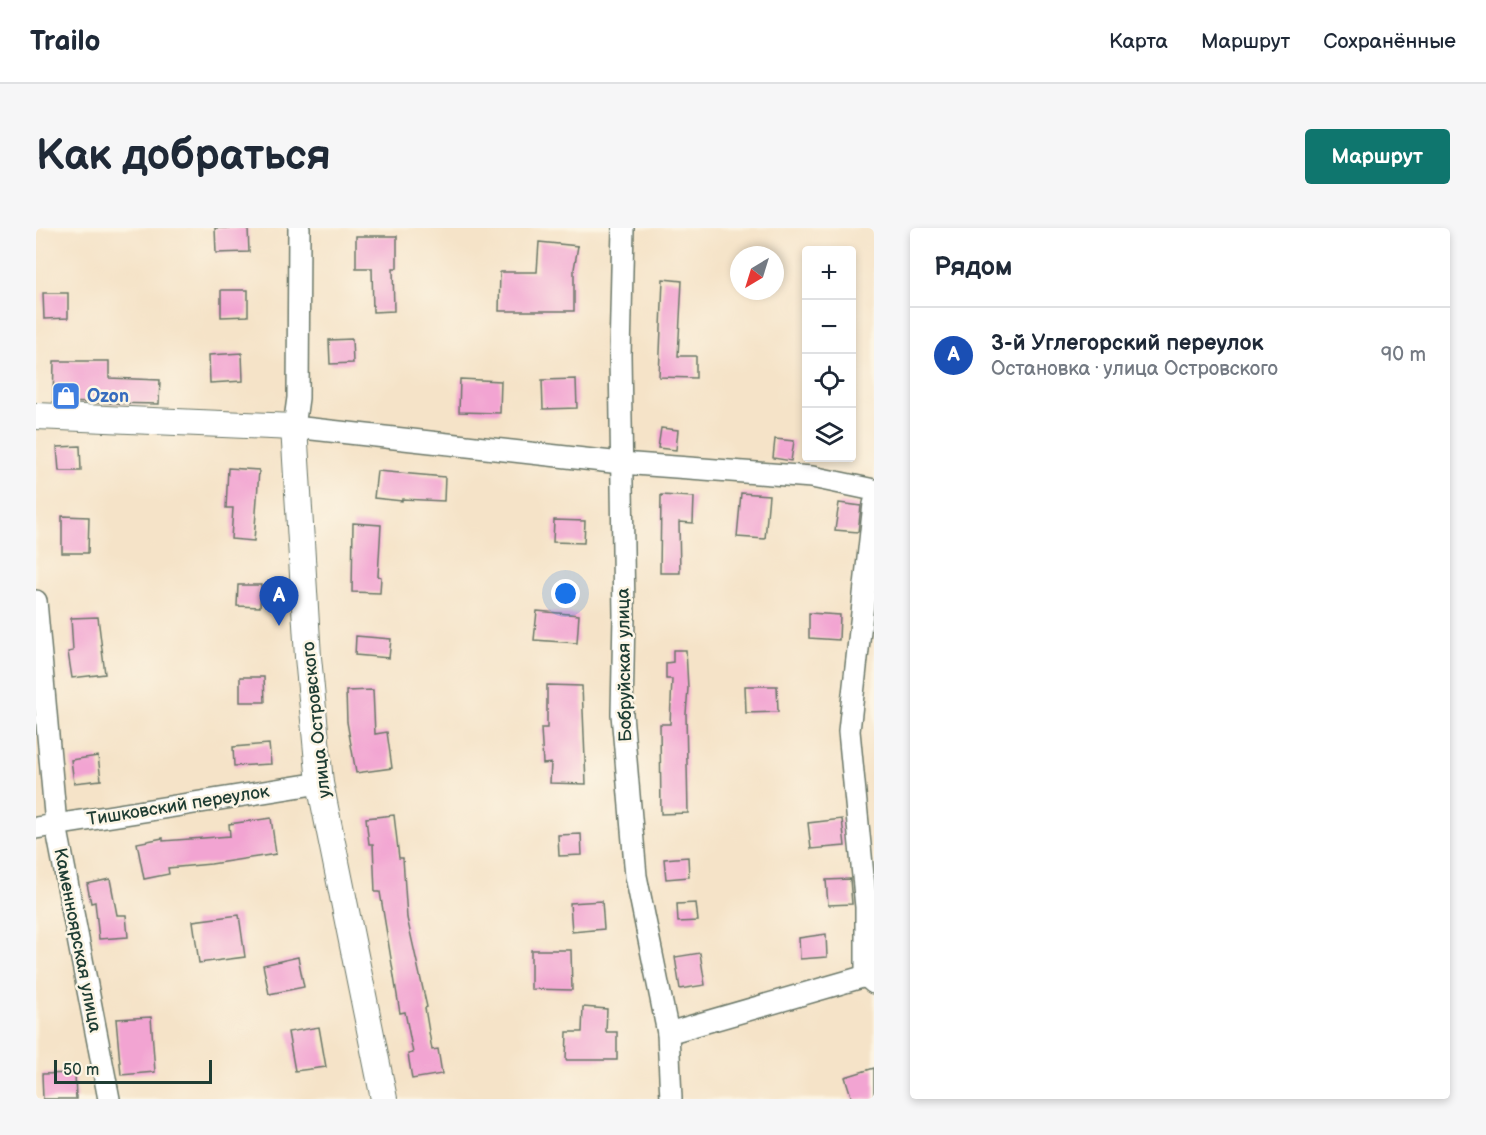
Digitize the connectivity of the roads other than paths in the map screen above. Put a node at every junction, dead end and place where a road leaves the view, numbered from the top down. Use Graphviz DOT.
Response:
graph roads {
  1 [pos="298,228"];
  2 [pos="623,228"];
  3 [pos="36,416"];
  4 [pos="294,428"];
  5 [pos="621,463"];
  6 [pos="874,490"];
  7 [pos="874,504"];
  8 [pos="36,601"];
  9 [pos="320,783"];
  10 [pos="46,826"];
  11 [pos="870,979"];
  12 [pos="668,1033"];
  13 [pos="109,1099"];
  14 [pos="384,1099"];
  15 [pos="671,1099"];
  1 -- 4 [label="street, улица Островского"];
  2 -- 5 [label="street, Бобруйская улица"];
  3 -- 4 [label="street"];
  4 -- 5 [label="street"];
  4 -- 9 [label="street, улица Островского"];
  5 -- 6 [label="street"];
  5 -- 12 [label="street, Бобруйская улица"];
  7 -- 11 [label="street"];
  8 -- 10 [label="street, Каменноярская улица"];
  9 -- 10 [label="street, Тишковский переулок"];
  9 -- 14 [label="street, улица Островского"];
  10 -- 13 [label="street, Каменноярская улица"];
  11 -- 12 [label="street"];
  12 -- 15 [label="street, Бобруйская улица"];
}
